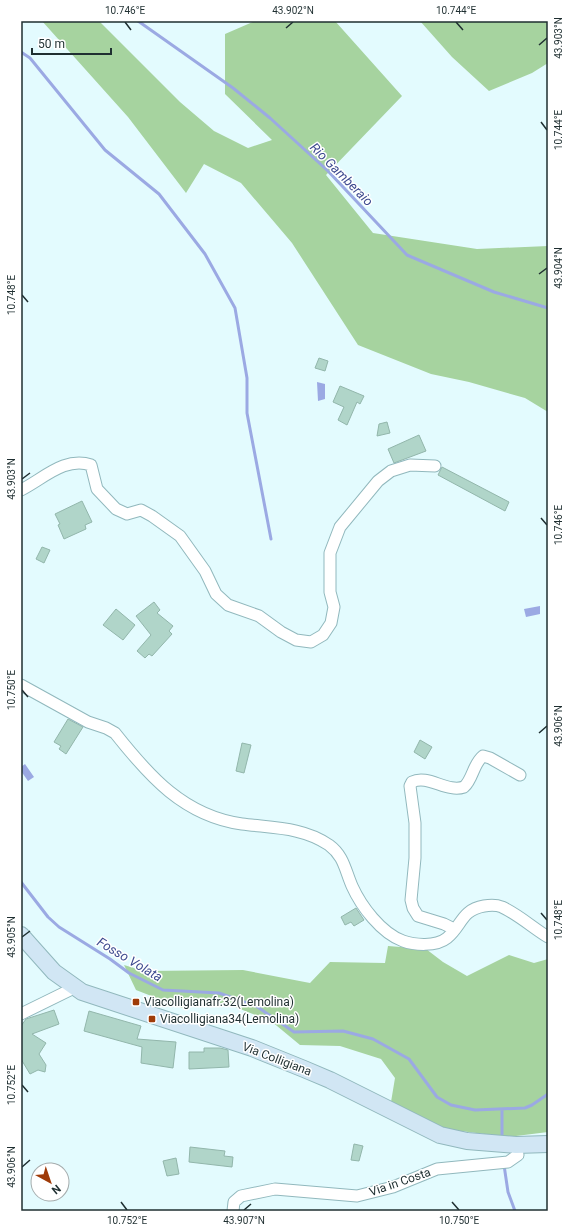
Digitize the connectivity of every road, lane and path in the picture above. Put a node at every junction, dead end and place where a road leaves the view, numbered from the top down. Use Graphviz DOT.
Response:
graph roads {
  1 [pos="435,466"];
  2 [pos="21,490"];
  3 [pos="21,685"];
  4 [pos="520,775"];
  5 [pos="454,929"];
  6 [pos="21,935"];
  7 [pos="548,937"];
  8 [pos="76,987"];
  9 [pos="21,1014"];
  10 [pos="516,1144"];
  11 [pos="548,1144"];
  12 [pos="233,1211"];
  1 -- 2 [label="street"];
  3 -- 5 [label="street"];
  4 -- 5 [label="street"];
  5 -- 7 [label="street"];
  6 -- 8 [label="street, Via Colligiana"];
  8 -- 9 [label="street"];
  8 -- 10 [label="street, Via Colligiana"];
  10 -- 11 [label="street, Via Colligiana"];
  10 -- 12 [label="street, Via in Costa"];
}
